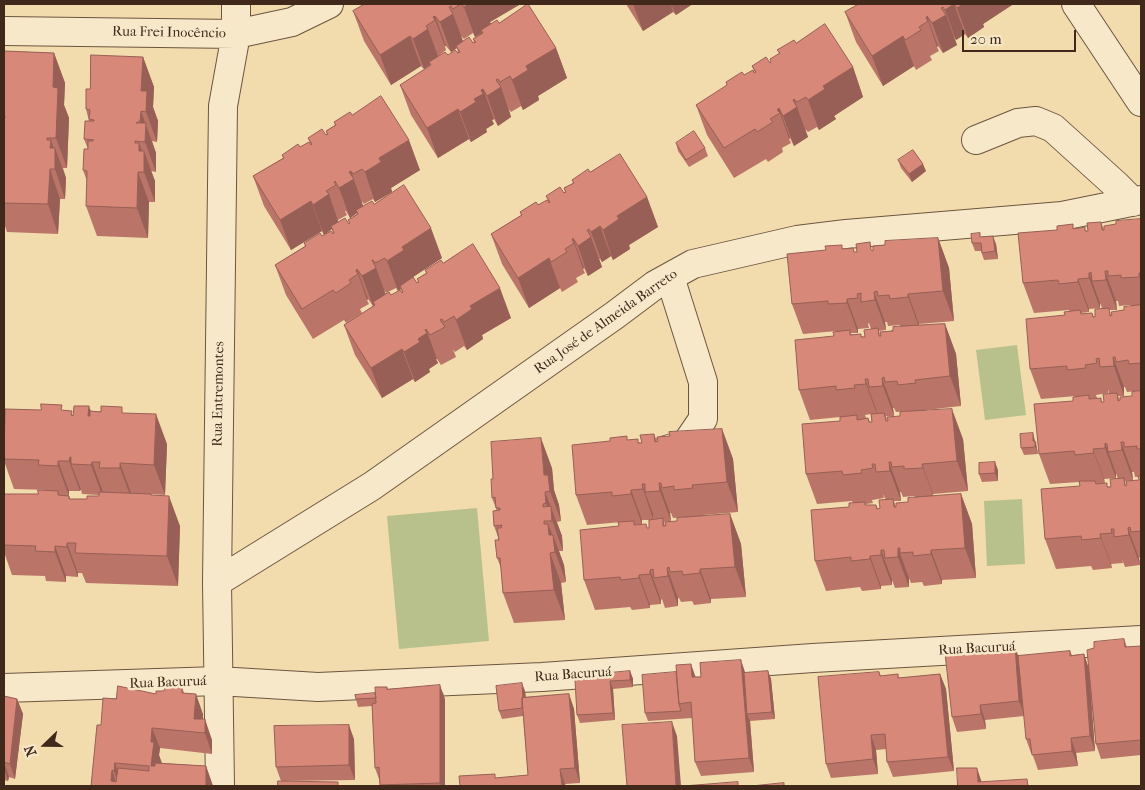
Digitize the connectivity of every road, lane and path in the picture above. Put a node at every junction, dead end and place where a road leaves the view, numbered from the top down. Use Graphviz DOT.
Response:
graph roads {
  1 [pos="236,4"];
  2 [pos="329,4"];
  3 [pos="1076,4"];
  4 [pos="4,31"];
  5 [pos="236,34"];
  6 [pos="1141,102"];
  7 [pos="976,140"];
  8 [pos="1137,201"];
  9 [pos="670,277"];
  10 [pos="644,457"];
  11 [pos="217,582"];
  12 [pos="1141,640"];
  13 [pos="218,681"];
  14 [pos="4,688"];
  15 [pos="220,786"];
  1 -- 5 [label="street, Rua Entremontes"];
  2 -- 5 [label="street, Rua Frei Inocêncio"];
  3 -- 6 [label="street"];
  4 -- 5 [label="street, Rua Frei Inocêncio"];
  5 -- 11 [label="street, Rua Entremontes"];
  7 -- 8 [label="street"];
  8 -- 9 [label="street, Rua José de Almeida Barreto"];
  9 -- 10 [label="street"];
  9 -- 11 [label="street, Rua José de Almeida Barreto"];
  11 -- 13 [label="street, Rua Entremontes"];
  12 -- 13 [label="street, Rua Bacuruá"];
  13 -- 14 [label="street, Rua Bacuruá"];
  13 -- 15 [label="street, Rua Entremontes"];
}
